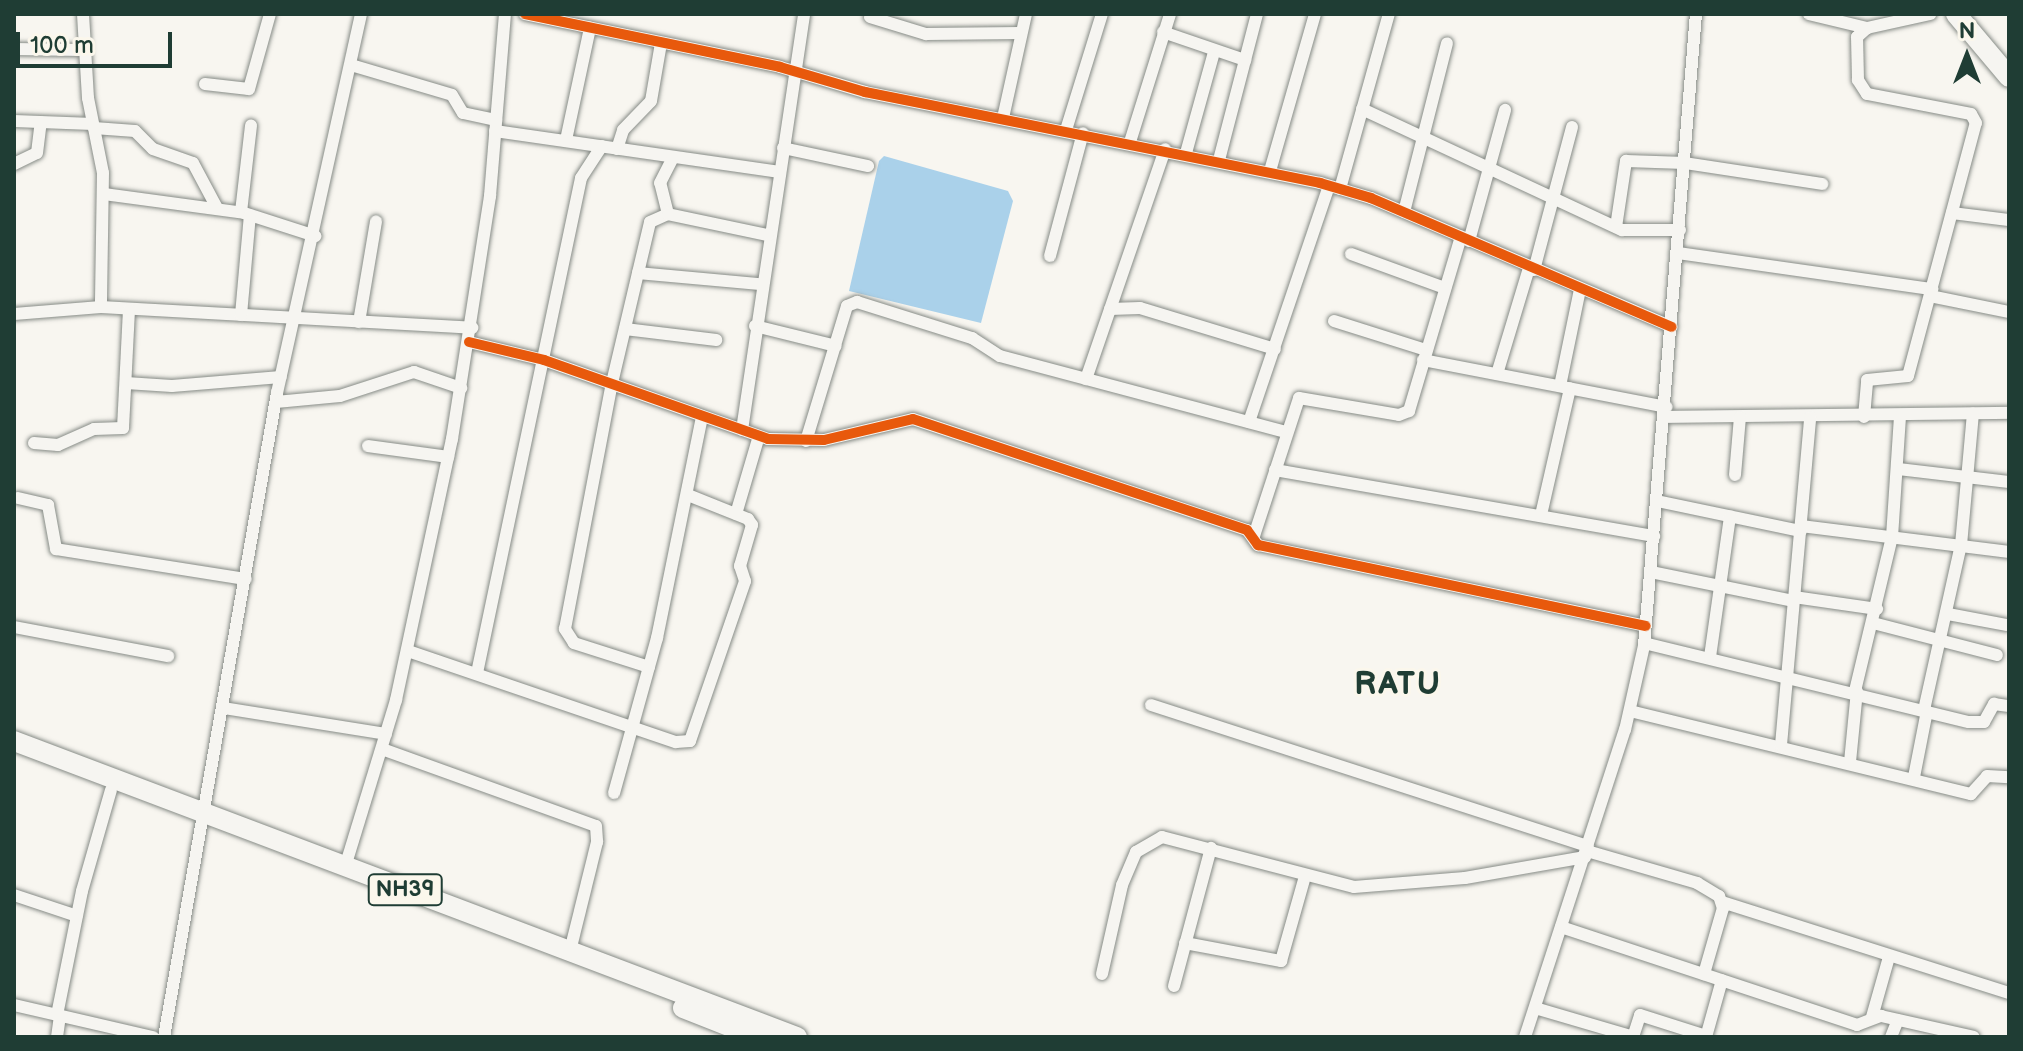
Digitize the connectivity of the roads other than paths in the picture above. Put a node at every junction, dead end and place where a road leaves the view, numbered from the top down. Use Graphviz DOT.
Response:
graph roads {
  1 [pos="83,14"];
  2 [pos="270,14"];
  3 [pos="361,14"];
  4 [pos="505,14"];
  5 [pos="525,14"];
  6 [pos="804,14"];
  7 [pos="1026,14"];
  8 [pos="1102,14"];
  9 [pos="1170,14"];
  10 [pos="1257,14"];
  11 [pos="1315,14"];
  12 [pos="1389,14"];
  13 [pos="1696,14"];
  14 [pos="1809,14"];
  15 [pos="1930,14"];
  16 [pos="1956,14"];
  17 [pos="870,17"];
  18 [pos="1838,18"];
  19 [pos="590,28"];
  20 [pos="1867,28"];
  21 [pos="1163,32"];
  22 [pos="1020,33"];
  23 [pos="661,43"];
  24 [pos="1447,43"];
  25 [pos="14,49"];
  26 [pos="83,50"];
  27 [pos="1214,52"];
  28 [pos="1245,60"];
  29 [pos="351,65"];
  30 [pos="796,72"];
  31 [pos="2009,77"];
  32 [pos="205,84"];
  33 [pos="1362,109"];
  34 [pos="1505,110"];
  35 [pos="1003,118"];
  36 [pos="14,121"];
  37 [pos="41,122"];
  38 [pos="94,126"];
  39 [pos="251,126"];
  40 [pos="496,126"];
  41 [pos="1572,127"];
  42 [pos="1066,130"];
  43 [pos="1083,133"];
  44 [pos="1426,139"];
  45 [pos="566,140"];
  46 [pos="1130,142"];
  47 [pos="602,146"];
  48 [pos="783,148"];
  49 [pos="617,149"];
  50 [pos="1165,149"];
  51 [pos="1186,153"];
  52 [pos="672,159"];
  53 [pos="1219,160"];
  54 [pos="1685,163"];
  55 [pos="14,164"];
  56 [pos="868,166"];
  57 [pos="1489,168"];
  58 [pos="1270,171"];
  59 [pos="778,172"];
  60 [pos="1822,184"];
  61 [pos="1334,188"];
  62 [pos="104,194"];
  63 [pos="1552,197"];
  64 [pos="217,208"];
  65 [pos="1404,212"];
  66 [pos="1952,213"];
  67 [pos="245,214"];
  68 [pos="668,214"];
  69 [pos="2009,220"];
  70 [pos="376,221"];
  71 [pos="1616,227"];
  72 [pos="1680,230"];
  73 [pos="768,235"];
  74 [pos="315,236"];
  75 [pos="1465,239"];
  76 [pos="1678,253"];
  77 [pos="1351,254"];
  78 [pos="1050,256"];
  79 [pos="1532,269"];
  80 [pos="638,273"];
  81 [pos="760,284"];
  82 [pos="1445,288"];
  83 [pos="1580,289"];
  84 [pos="1931,292"];
  85 [pos="101,307"];
  86 [pos="129,309"];
  87 [pos="1110,309"];
  88 [pos="2009,312"];
  89 [pos="14,314"];
  90 [pos="241,315"];
  91 [pos="294,319"];
  92 [pos="1334,321"];
  93 [pos="359,322"];
  94 [pos="755,326"];
  95 [pos="1672,327"];
  96 [pos="625,329"];
  97 [pos="470,335"];
  98 [pos="716,340"];
  99 [pos="836,346"];
  100 [pos="1275,349"];
  101 [pos="1424,355"];
  102 [pos="542,359"];
  103 [pos="1497,374"];
  104 [pos="281,377"];
  105 [pos="1086,379"];
  106 [pos="126,383"];
  107 [pos="612,383"];
  108 [pos="1565,387"];
  109 [pos="461,388"];
  110 [pos="276,402"];
  111 [pos="1665,412"];
  112 [pos="2009,413"];
  113 [pos="1973,414"];
  114 [pos="1900,416"];
  115 [pos="702,417"];
  116 [pos="1740,417"];
  117 [pos="1810,417"];
  118 [pos="1864,417"];
  119 [pos="1249,422"];
  120 [pos="742,430"];
  121 [pos="1286,432"];
  122 [pos="759,436"];
  123 [pos="806,441"];
  124 [pos="34,443"];
  125 [pos="368,446"];
  126 [pos="448,457"];
  127 [pos="1898,469"];
  128 [pos="1275,470"];
  129 [pos="1735,475"];
  130 [pos="1971,478"];
  131 [pos="2009,482"];
  132 [pos="688,495"];
  133 [pos="18,498"];
  134 [pos="1657,501"];
  135 [pos="736,514"];
  136 [pos="1541,515"];
  137 [pos="1730,516"];
  138 [pos="1801,529"];
  139 [pos="1254,536"];
  140 [pos="1654,536"];
  141 [pos="1892,537"];
  142 [pos="1961,545"];
  143 [pos="2009,552"];
  144 [pos="1651,572"];
  145 [pos="246,579"];
  146 [pos="1723,587"];
  147 [pos="1794,599"];
  148 [pos="1877,609"];
  149 [pos="1948,614"];
  150 [pos="1873,623"];
  151 [pos="2006,625"];
  152 [pos="1646,626"];
  153 [pos="14,627"];
  154 [pos="1644,643"];
  155 [pos="1941,643"];
  156 [pos="408,651"];
  157 [pos="1997,655"];
  158 [pos="168,656"];
  159 [pos="1710,657"];
  160 [pos="649,667"];
  161 [pos="477,673"];
  162 [pos="1785,673"];
  163 [pos="1856,691"];
  164 [pos="1151,705"];
  165 [pos="2009,706"];
  166 [pos="224,708"];
  167 [pos="1630,711"];
  168 [pos="1925,711"];
  169 [pos="632,727"];
  170 [pos="386,734"];
  171 [pos="14,741"];
  172 [pos="1781,745"];
  173 [pos="382,749"];
  174 [pos="14,753"];
  175 [pos="1850,762"];
  176 [pos="1914,777"];
  177 [pos="2009,777"];
  178 [pos="111,790"];
  179 [pos="614,793"];
  180 [pos="202,819"];
  181 [pos="1211,848"];
  182 [pos="1587,851"];
  183 [pos="345,867"];
  184 [pos="1305,876"];
  185 [pos="14,895"];
  186 [pos="1722,902"];
  187 [pos="77,916"];
  188 [pos="1561,927"];
  189 [pos="1185,943"];
  190 [pos="570,951"];
  191 [pos="1889,957"];
  192 [pos="1102,974"];
  193 [pos="1704,974"];
  194 [pos="1722,980"];
  195 [pos="1174,986"];
  196 [pos="2009,993"];
  197 [pos="14,1005"];
  198 [pos="1535,1008"];
  199 [pos="58,1015"];
  200 [pos="1872,1017"];
  201 [pos="1898,1020"];
  202 [pos="1704,1035"];
  203 [pos="57,1037"];
  204 [pos="153,1037"];
  205 [pos="164,1037"];
  206 [pos="757,1037"];
  207 [pos="797,1037"];
  208 [pos="1525,1037"];
  209 [pos="1634,1037"];
  210 [pos="1891,1037"];
  211 [pos="1974,1037"];
  1 -- 26 [label="street"];
  2 -- 32 [label="street"];
  3 -- 29 [label="street"];
  4 -- 40 [label="street"];
  5 -- 19 [label="street"];
  6 -- 30 [label="street"];
  7 -- 22 [label="street"];
  8 -- 42 [label="street"];
  9 -- 21 [label="street"];
  10 -- 28 [label="street"];
  11 -- 58 [label="street"];
  12 -- 33 [label="street"];
  13 -- 54 [label="street"];
  14 -- 18 [label="street"];
  15 -- 20 [label="street"];
  16 -- 31 [label="main road"];
  17 -- 22 [label="street"];
  18 -- 20 [label="street"];
  19 -- 23 [label="street"];
  19 -- 45 [label="street"];
  20 -- 66 [label="street"];
  21 -- 27 [label="street"];
  21 -- 46 [label="street"];
  22 -- 35 [label="street"];
  23 -- 30 [label="street"];
  23 -- 49 [label="street"];
  24 -- 44 [label="street"];
  25 -- 26 [label="street"];
  26 -- 38 [label="street"];
  27 -- 28 [label="street"];
  27 -- 51 [label="street"];
  28 -- 53 [label="street"];
  29 -- 40 [label="street"];
  29 -- 74 [label="street"];
  30 -- 35 [label="street"];
  30 -- 48 [label="street"];
  33 -- 44 [label="street"];
  33 -- 61 [label="street"];
  34 -- 57 [label="street"];
  35 -- 42 [label="street"];
  36 -- 37 [label="street"];
  37 -- 38 [label="street"];
  37 -- 55 [label="street"];
  38 -- 62 [label="street"];
  38 -- 64 [label="street"];
  39 -- 67 [label="street"];
  40 -- 45 [label="street"];
  40 -- 97 [label="street"];
  41 -- 63 [label="street"];
  42 -- 43 [label="street"];
  43 -- 46 [label="street"];
  43 -- 78 [label="street"];
  44 -- 57 [label="street"];
  44 -- 65 [label="street"];
  45 -- 47 [label="street"];
  46 -- 50 [label="street"];
  47 -- 49 [label="street"];
  47 -- 102 [label="street"];
  48 -- 56 [label="street"];
  48 -- 59 [label="street"];
  49 -- 52 [label="street"];
  50 -- 51 [label="street"];
  50 -- 87 [label="street"];
  51 -- 53 [label="street"];
  52 -- 59 [label="street"];
  52 -- 68 [label="street"];
  53 -- 58 [label="street"];
  54 -- 60 [label="street"];
  54 -- 71 [label="street"];
  54 -- 72 [label="street"];
  57 -- 63 [label="street"];
  57 -- 75 [label="street"];
  58 -- 61 [label="street"];
  59 -- 73 [label="street"];
  61 -- 65 [label="street"];
  61 -- 100 [label="street"];
  62 -- 64 [label="street"];
  62 -- 85 [label="street"];
  63 -- 71 [label="street"];
  63 -- 79 [label="street"];
  64 -- 67 [label="street"];
  65 -- 75 [label="street"];
  66 -- 69 [label="street"];
  66 -- 84 [label="street"];
  67 -- 74 [label="street"];
  67 -- 90 [label="street"];
  68 -- 73 [label="street"];
  68 -- 80 [label="street"];
  70 -- 93 [label="street"];
  71 -- 72 [label="street"];
  72 -- 76 [label="street"];
  73 -- 81 [label="street"];
  74 -- 91 [label="street"];
  75 -- 79 [label="street"];
  75 -- 82 [label="street"];
  76 -- 84 [label="street"];
  76 -- 95 [label="street"];
  77 -- 82 [label="street"];
  79 -- 83 [label="street"];
  79 -- 103 [label="street"];
  80 -- 81 [label="street"];
  80 -- 96 [label="street"];
  81 -- 94 [label="street"];
  82 -- 101 [label="street"];
  83 -- 95 [label="street"];
  83 -- 108 [label="street"];
  84 -- 88 [label="street"];
  84 -- 118 [label="street"];
  85 -- 86 [label="street"];
  85 -- 89 [label="street"];
  86 -- 90 [label="street"];
  86 -- 106 [label="street"];
  87 -- 100 [label="street"];
  87 -- 105 [label="street"];
  90 -- 91 [label="street"];
  91 -- 93 [label="street"];
  91 -- 104 [label="street"];
  92 -- 101 [label="street"];
  93 -- 97 [label="street"];
  94 -- 99 [label="street"];
  94 -- 120 [label="street"];
  95 -- 111 [label="street"];
  96 -- 98 [label="street"];
  96 -- 107 [label="street"];
  97 -- 102 [label="street"];
  97 -- 109 [label="street"];
  99 -- 105 [label="street"];
  99 -- 123 [label="street"];
  100 -- 119 [label="street"];
  101 -- 103 [label="street"];
  101 -- 121 [label="street"];
  102 -- 107 [label="street"];
  102 -- 161 [label="street"];
  103 -- 108 [label="street"];
  104 -- 106 [label="street"];
  104 -- 110 [label="street"];
  105 -- 119 [label="street"];
  106 -- 124 [label="street"];
  107 -- 115 [label="street"];
  107 -- 160 [label="street"];
  108 -- 111 [label="street"];
  108 -- 136 [label="street"];
  109 -- 110 [label="street"];
  109 -- 126 [label="street"];
  110 -- 145 [label="street"];
  111 -- 116 [label="street"];
  111 -- 134 [label="street"];
  112 -- 113 [label="street"];
  113 -- 114 [label="street"];
  113 -- 130 [label="street"];
  114 -- 118 [label="street"];
  114 -- 127 [label="street"];
  115 -- 120 [label="street"];
  115 -- 132 [label="street"];
  116 -- 117 [label="street"];
  116 -- 129 [label="street"];
  117 -- 118 [label="street"];
  117 -- 138 [label="street"];
  119 -- 121 [label="street"];
  120 -- 122 [label="street"];
  121 -- 128 [label="street"];
  122 -- 123 [label="street"];
  122 -- 135 [label="street"];
  123 -- 139 [label="street"];
  125 -- 126 [label="street"];
  126 -- 156 [label="street"];
  127 -- 130 [label="street"];
  127 -- 141 [label="street"];
  128 -- 136 [label="street"];
  128 -- 139 [label="street"];
  130 -- 131 [label="street"];
  130 -- 142 [label="street"];
  132 -- 135 [label="street"];
  132 -- 160 [label="street"];
  133 -- 145 [label="street"];
  134 -- 137 [label="street"];
  134 -- 140 [label="street"];
  135 -- 169 [label="street"];
  136 -- 140 [label="street"];
  137 -- 138 [label="street"];
  137 -- 146 [label="street"];
  138 -- 141 [label="street"];
  138 -- 147 [label="street"];
  139 -- 152 [label="street"];
  140 -- 144 [label="street"];
  141 -- 142 [label="street"];
  141 -- 148 [label="street"];
  142 -- 143 [label="street"];
  142 -- 149 [label="street"];
  144 -- 146 [label="street"];
  144 -- 152 [label="street"];
  145 -- 166 [label="street"];
  146 -- 147 [label="street"];
  146 -- 159 [label="street"];
  147 -- 148 [label="street"];
  147 -- 162 [label="street"];
  148 -- 150 [label="street"];
  149 -- 151 [label="street"];
  149 -- 155 [label="street"];
  150 -- 155 [label="street"];
  150 -- 163 [label="street"];
  152 -- 154 [label="street"];
  153 -- 158 [label="street"];
  154 -- 159 [label="street"];
  154 -- 167 [label="street"];
  155 -- 157 [label="street"];
  155 -- 168 [label="street"];
  156 -- 161 [label="street"];
  156 -- 170 [label="street"];
  159 -- 162 [label="street"];
  160 -- 169 [label="street"];
  161 -- 169 [label="street"];
  162 -- 163 [label="street"];
  162 -- 172 [label="street"];
  163 -- 168 [label="street"];
  163 -- 175 [label="street"];
  164 -- 182 [label="street"];
  165 -- 168 [label="street"];
  166 -- 170 [label="street"];
  166 -- 180 [label="street"];
  167 -- 172 [label="street"];
  167 -- 182 [label="street"];
  168 -- 176 [label="street"];
  169 -- 179 [label="street"];
  170 -- 173 [label="street"];
  171 -- 180 [label="main road, NH39"];
  172 -- 175 [label="street"];
  173 -- 183 [label="street"];
  173 -- 190 [label="street"];
  174 -- 178 [label="main road, NH39"];
  175 -- 176 [label="street"];
  176 -- 177 [label="street"];
  178 -- 180 [label="main road, NH39"];
  178 -- 187 [label="street"];
  180 -- 183 [label="main road, NH39"];
  180 -- 205 [label="street"];
  180 -- 206 [label="main road, NH39"];
  181 -- 184 [label="street"];
  181 -- 189 [label="street"];
  181 -- 192 [label="street"];
  182 -- 184 [label="street"];
  182 -- 186 [label="street"];
  182 -- 188 [label="street"];
  183 -- 190 [label="main road, NH39"];
  184 -- 189 [label="street"];
  185 -- 187 [label="street"];
  186 -- 191 [label="street"];
  186 -- 193 [label="street"];
  187 -- 199 [label="street"];
  188 -- 193 [label="street"];
  188 -- 198 [label="street"];
  189 -- 195 [label="street"];
  190 -- 207 [label="main road, NH39"];
  191 -- 196 [label="street"];
  191 -- 200 [label="street"];
  193 -- 194 [label="street"];
  194 -- 200 [label="street"];
  194 -- 202 [label="street"];
  197 -- 199 [label="street"];
  198 -- 208 [label="street"];
  198 -- 209 [label="street"];
  199 -- 203 [label="street"];
  199 -- 204 [label="street"];
  200 -- 201 [label="street"];
  201 -- 210 [label="street"];
  201 -- 211 [label="street"];
  202 -- 209 [label="street"];
}
